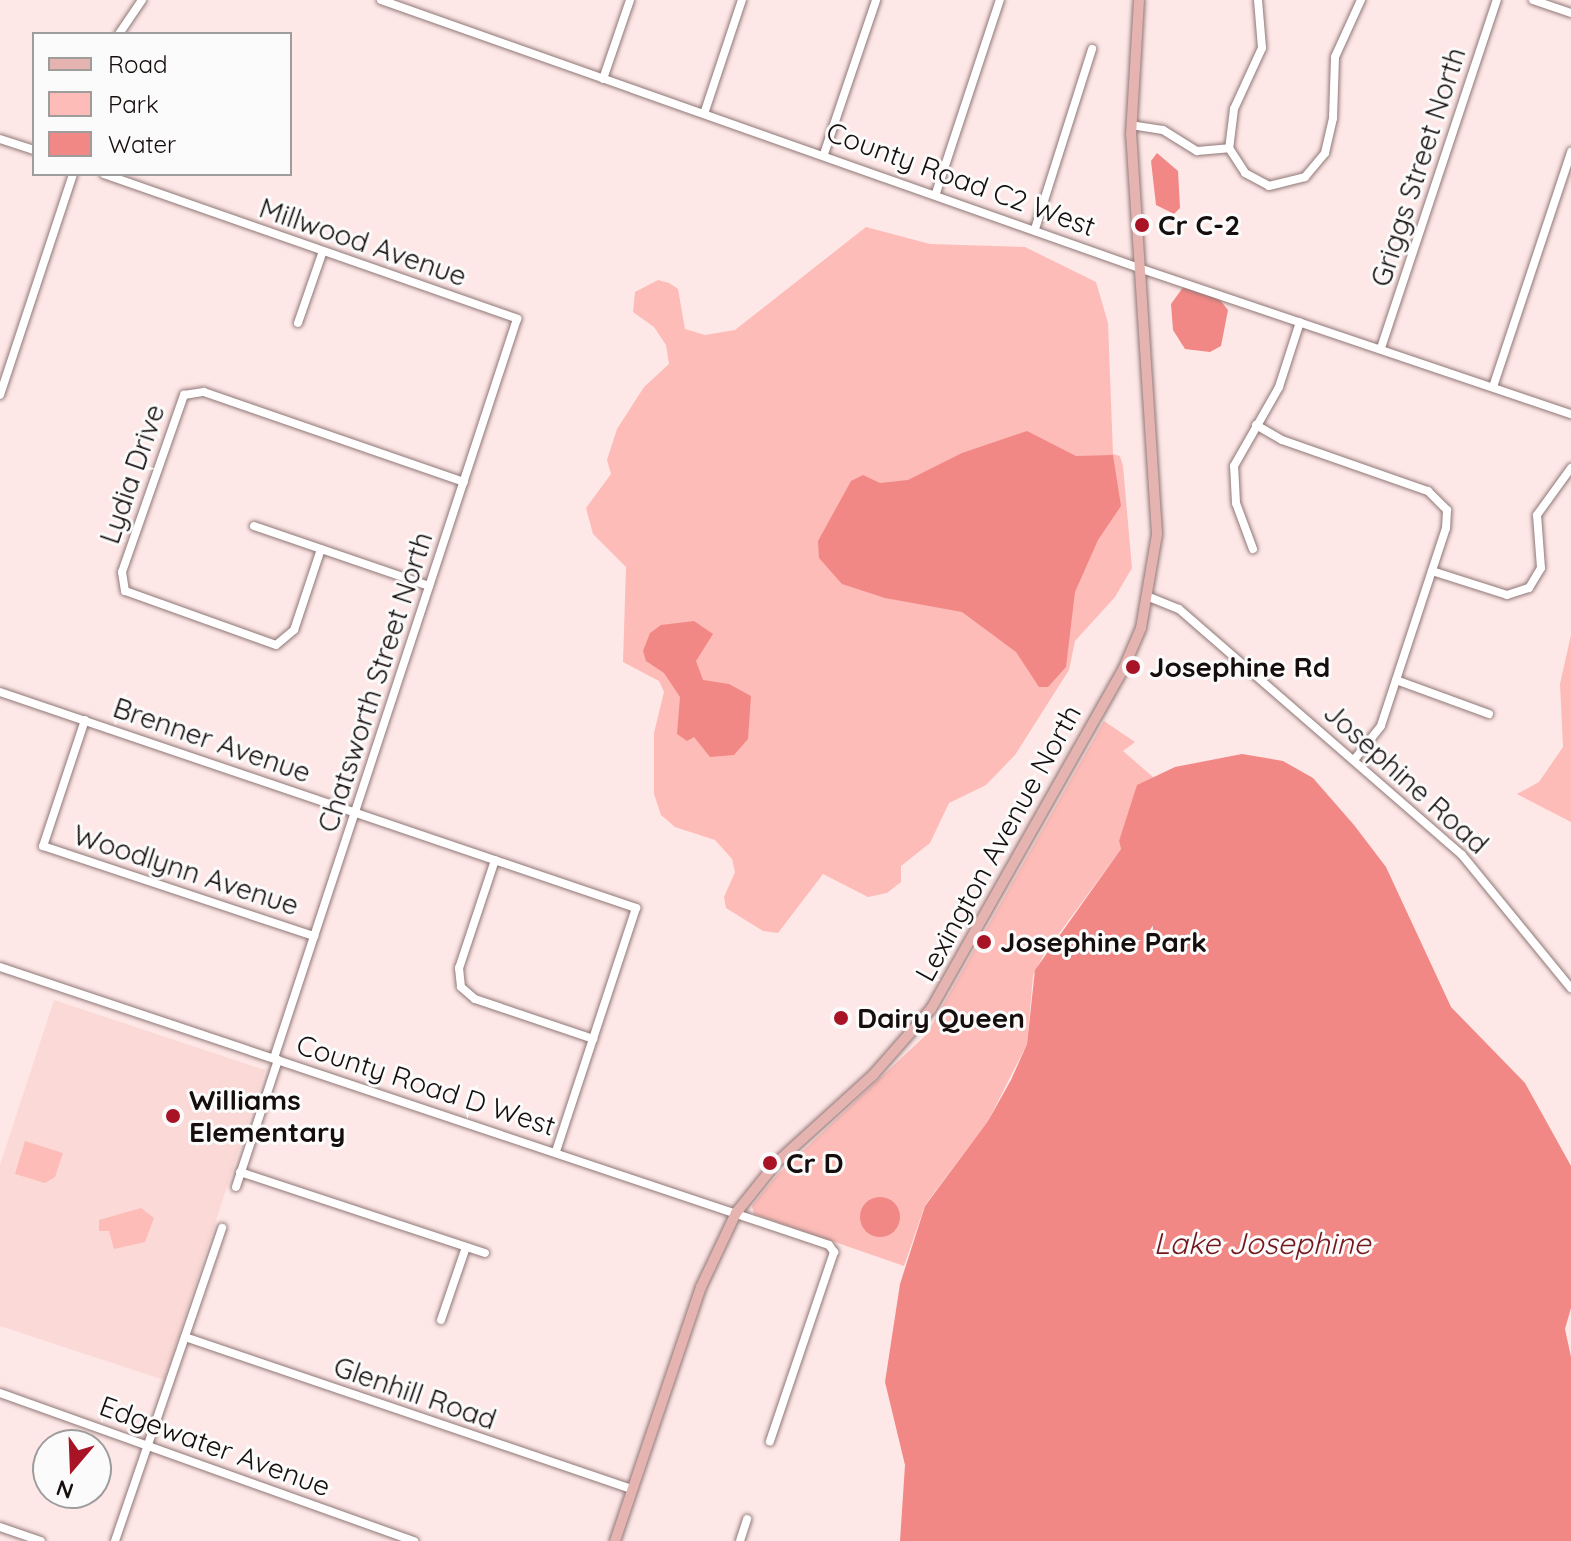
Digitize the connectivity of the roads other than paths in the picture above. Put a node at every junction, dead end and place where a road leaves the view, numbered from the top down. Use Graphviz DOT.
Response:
graph roads {
  1 [pos="381,0"];
  2 [pos="630,0"];
  3 [pos="742,0"];
  4 [pos="876,0"];
  5 [pos="1000,0"];
  6 [pos="1139,0"];
  7 [pos="1258,0"];
  8 [pos="1361,0"];
  9 [pos="1497,0"];
  10 [pos="1533,0"];
  11 [pos="137,1"];
  12 [pos="1571,13"];
  13 [pos="120,32"];
  14 [pos="1092,49"];
  15 [pos="603,79"];
  16 [pos="705,111"];
  17 [pos="1131,125"];
  18 [pos="0,139"];
  19 [pos="1229,148"];
  20 [pos="32,149"];
  21 [pos="1571,152"];
  22 [pos="824,154"];
  23 [pos="72,176"];
  24 [pos="110,176"];
  25 [pos="936,193"];
  26 [pos="1035,229"];
  27 [pos="323,251"];
  28 [pos="1139,268"];
  29 [pos="517,319"];
  30 [pos="1300,322"];
  31 [pos="298,323"];
  32 [pos="1381,348"];
  33 [pos="1493,387"];
  34 [pos="0,395"];
  35 [pos="1571,414"];
  36 [pos="1256,425"];
  37 [pos="1571,468"];
  38 [pos="464,482"];
  39 [pos="254,526"];
  40 [pos="321,549"];
  41 [pos="1253,549"];
  42 [pos="1432,571"];
  43 [pos="429,586"];
  44 [pos="1149,597"];
  45 [pos="1396,680"];
  46 [pos="0,692"];
  47 [pos="1489,714"];
  48 [pos="85,720"];
  49 [pos="1354,760"];
  50 [pos="355,812"];
  51 [pos="495,860"];
  52 [pos="314,936"];
  53 [pos="0,967"];
  54 [pos="1571,988"];
  55 [pos="593,1039"];
  56 [pos="276,1059"];
  57 [pos="556,1151"];
  58 [pos="240,1172"];
  59 [pos="236,1187"];
  60 [pos="736,1213"];
  61 [pos="222,1228"];
  62 [pos="466,1247"];
  63 [pos="485,1253"];
  64 [pos="441,1320"];
  65 [pos="185,1337"];
  66 [pos="0,1393"];
  67 [pos="770,1441"];
  68 [pos="149,1443"];
  69 [pos="632,1489"];
  70 [pos="747,1519"];
  71 [pos="0,1527"];
  72 [pos="41,1541"];
  73 [pos="115,1541"];
  74 [pos="414,1541"];
  75 [pos="615,1541"];
  76 [pos="740,1541"];
  1 -- 15 [label="street, County Road C2 West"];
  2 -- 15 [label="street"];
  3 -- 16 [label="street"];
  4 -- 22 [label="street"];
  5 -- 25 [label="street"];
  6 -- 17 [label="main road, Lexington Avenue North"];
  7 -- 19 [label="street"];
  8 -- 19 [label="street"];
  9 -- 32 [label="street, Griggs Street North"];
  10 -- 12 [label="street"];
  11 -- 13 [label="street"];
  14 -- 26 [label="street"];
  15 -- 16 [label="street, County Road C2 West"];
  16 -- 22 [label="street, County Road C2 West"];
  17 -- 19 [label="street"];
  17 -- 28 [label="main road, Lexington Avenue North"];
  18 -- 20 [label="street"];
  21 -- 33 [label="street"];
  22 -- 25 [label="street, County Road C2 West"];
  23 -- 34 [label="street"];
  24 -- 27 [label="street, Millwood Avenue"];
  25 -- 26 [label="street, County Road C2 West"];
  26 -- 28 [label="street, County Road C2 West"];
  27 -- 29 [label="street, Millwood Avenue"];
  27 -- 31 [label="street"];
  28 -- 30 [label="street, County Road C2 West"];
  28 -- 44 [label="main road, Lexington Avenue North"];
  29 -- 38 [label="street, Chatsworth Street North"];
  30 -- 32 [label="street, County Road C2 West"];
  30 -- 36 [label="street"];
  32 -- 33 [label="street, County Road C2 West"];
  33 -- 35 [label="street, County Road C2 West"];
  36 -- 41 [label="street"];
  36 -- 42 [label="street"];
  37 -- 42 [label="street"];
  38 -- 40 [label="street, Lydia Drive"];
  38 -- 43 [label="street, Chatsworth Street North"];
  39 -- 40 [label="street"];
  40 -- 43 [label="street"];
  42 -- 45 [label="street"];
  43 -- 50 [label="street, Chatsworth Street North"];
  44 -- 49 [label="street, Josephine Road"];
  44 -- 60 [label="main road, Lexington Avenue North"];
  45 -- 47 [label="street"];
  45 -- 49 [label="street"];
  46 -- 48 [label="street, Brenner Avenue"];
  48 -- 50 [label="street, Brenner Avenue"];
  48 -- 52 [label="street, Woodlynn Avenue"];
  49 -- 54 [label="street, Josephine Road"];
  50 -- 51 [label="street, Brenner Avenue"];
  50 -- 52 [label="street, Chatsworth Street North"];
  51 -- 55 [label="street"];
  51 -- 55 [label="street, Brenner Avenue"];
  52 -- 56 [label="street, Chatsworth Street North"];
  53 -- 56 [label="street, County Road D West"];
  55 -- 57 [label="street"];
  56 -- 57 [label="street, County Road D West"];
  56 -- 58 [label="street, Chatsworth Street North"];
  57 -- 60 [label="street, County Road D West"];
  58 -- 59 [label="street, Chatsworth Street North"];
  58 -- 62 [label="street"];
  60 -- 67 [label="street, County Road D West"];
  60 -- 69 [label="main road, Lexington Avenue North"];
  61 -- 65 [label="street"];
  62 -- 63 [label="street"];
  62 -- 64 [label="street"];
  65 -- 68 [label="street"];
  65 -- 69 [label="street, Glenhill Road"];
  66 -- 68 [label="street, Edgewater Avenue"];
  68 -- 73 [label="street"];
  68 -- 74 [label="street, Edgewater Avenue"];
  69 -- 75 [label="main road, Lexington Avenue North"];
  70 -- 76 [label="street"];
  71 -- 72 [label="street"];
}
